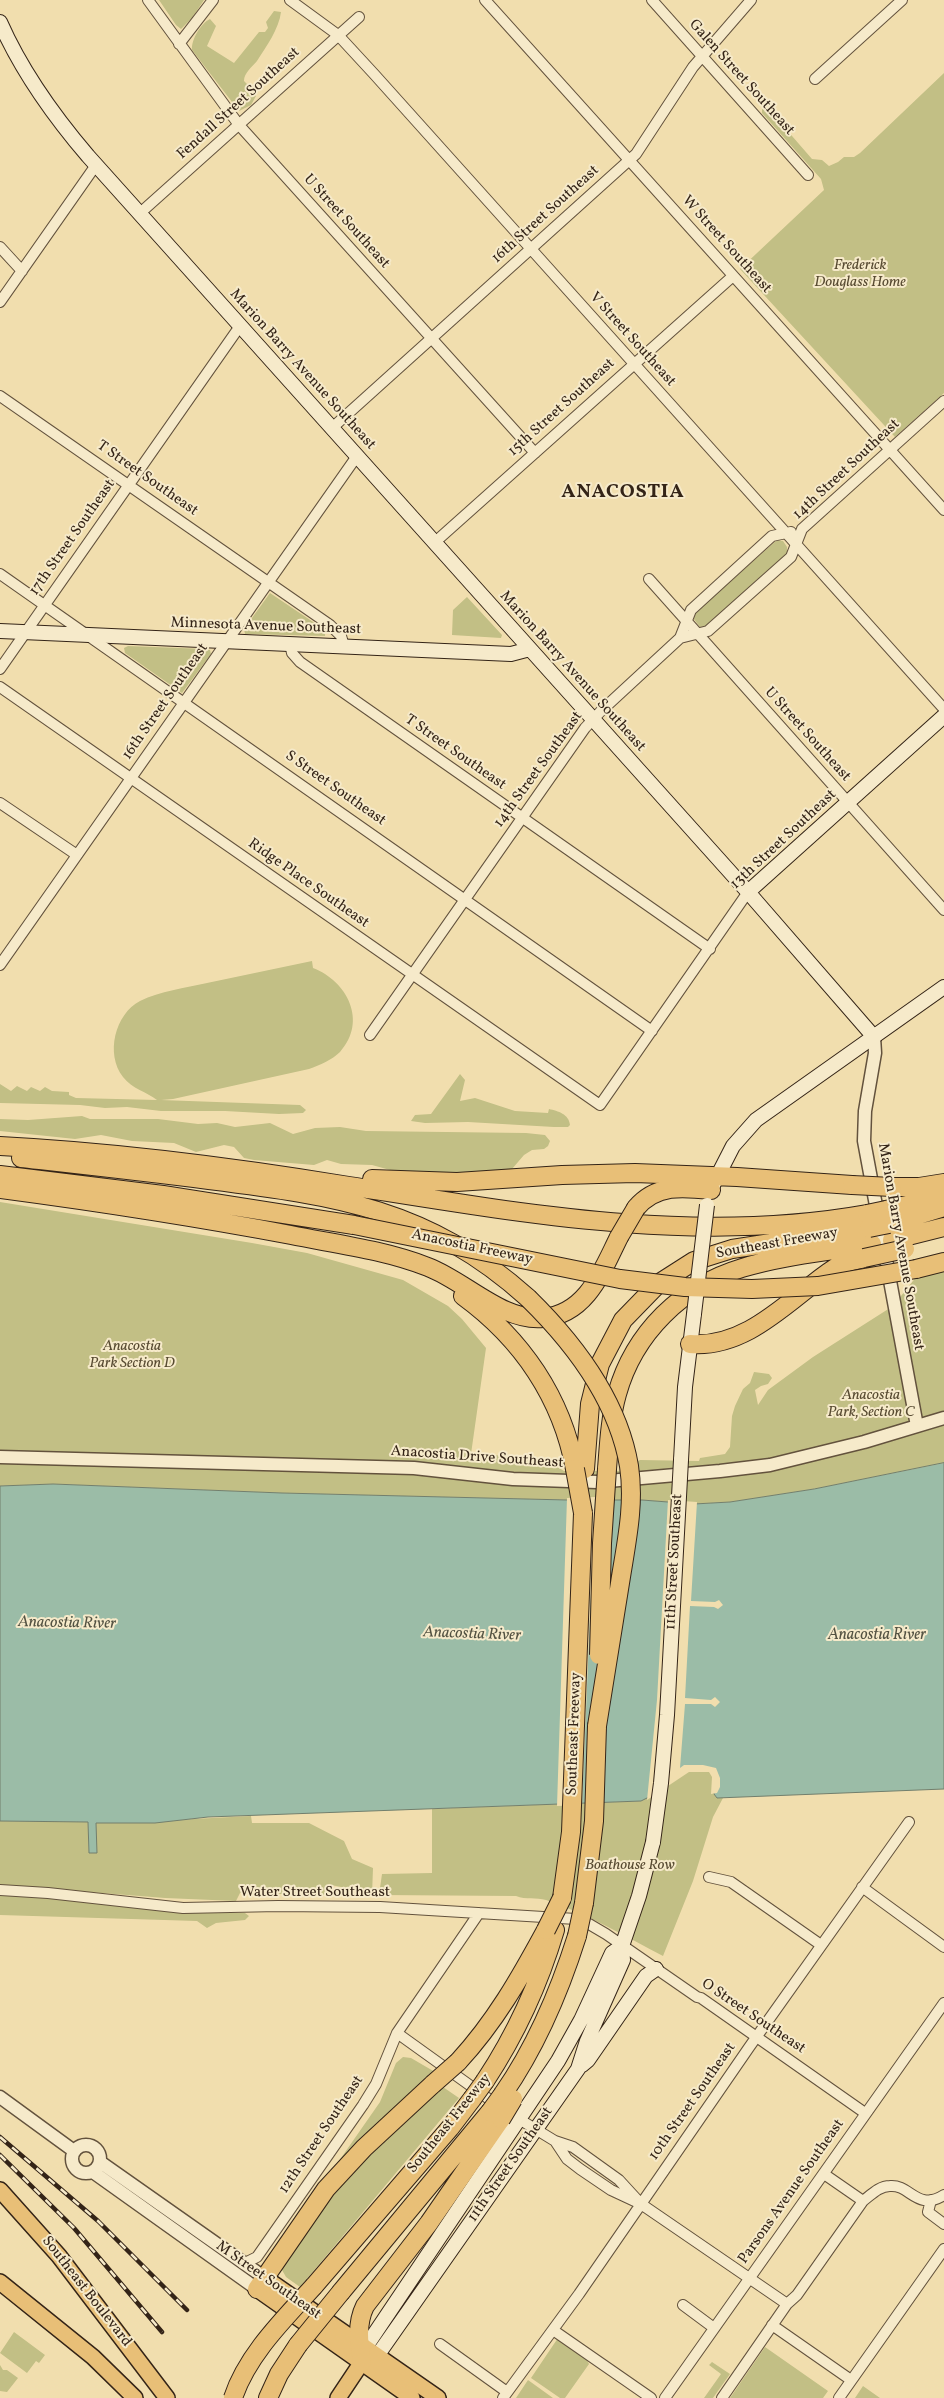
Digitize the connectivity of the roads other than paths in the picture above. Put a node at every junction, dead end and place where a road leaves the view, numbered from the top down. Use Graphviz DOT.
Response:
graph roads {
  1 [pos="148,0"];
  2 [pos="213,0"];
  3 [pos="290,0"];
  4 [pos="485,0"];
  5 [pos="652,0"];
  6 [pos="751,0"];
  7 [pos="902,0"];
  8 [pos="359,18"];
  9 [pos="0,22"];
  10 [pos="338,35"];
  11 [pos="179,44"];
  12 [pos="703,56"];
  13 [pos="816,79"];
  14 [pos="239,125"];
  15 [pos="629,160"];
  16 [pos="96,165"];
  17 [pos="808,175"];
  18 [pos="140,214"];
  19 [pos="0,247"];
  20 [pos="530,249"];
  21 [pos="22,271"];
  22 [pos="733,276"];
  23 [pos="0,302"];
  24 [pos="240,326"];
  25 [pos="431,338"];
  26 [pos="634,364"];
  27 [pos="0,396"];
  28 [pos="944,401"];
  29 [pos="332,428"];
  30 [pos="889,451"];
  31 [pos="534,453"];
  32 [pos="357,456"];
  33 [pos="129,484"];
  34 [pos="944,510"];
  35 [pos="802,529"];
  36 [pos="785,533"];
  37 [pos="434,543"];
  38 [pos="796,545"];
  39 [pos="0,574"];
  40 [pos="648,579"];
  41 [pos="268,582"];
  42 [pos="45,605"];
  43 [pos="686,620"];
  44 [pos="0,631"];
  45 [pos="25,632"];
  46 [pos="698,635"];
  47 [pos="89,636"];
  48 [pos="680,638"];
  49 [pos="227,642"];
  50 [pos="290,644"];
  51 [pos="344,646"];
  52 [pos="530,649"];
  53 [pos="0,669"];
  54 [pos="0,687"];
  55 [pos="184,702"];
  56 [pos="944,709"];
  57 [pos="944,716"];
  58 [pos="592,720"];
  59 [pos="131,778"];
  60 [pos="0,803"];
  61 [pos="848,803"];
  62 [pos="521,818"];
  63 [pos="77,855"];
  64 [pos="748,892"];
  65 [pos="466,898"];
  66 [pos="944,910"];
  67 [pos="710,949"];
  68 [pos="0,966"];
  69 [pos="412,975"];
  70 [pos="944,987"];
  71 [pos="652,1030"];
  72 [pos="370,1035"];
  73 [pos="874,1037"];
  74 [pos="600,1106"];
  75 [pos="0,1146"];
  76 [pos="0,1156"];
  77 [pos="246,1171"];
  78 [pos="0,1175"];
  79 [pos="944,1183"];
  80 [pos="0,1189"];
  81 [pos="711,1190"];
  82 [pos="944,1196"];
  83 [pos="944,1207"];
  84 [pos="944,1228"];
  85 [pos="893,1231"];
  86 [pos="868,1236"];
  87 [pos="944,1236"];
  88 [pos="366,1250"];
  89 [pos="944,1262"];
  90 [pos="690,1344"];
  91 [pos="944,1418"];
  92 [pos="917,1426"];
  93 [pos="0,1457"];
  94 [pos="580,1469"];
  95 [pos="597,1726"];
  96 [pos="909,1822"];
  97 [pos="709,1877"];
  98 [pos="862,1887"];
  99 [pos="0,1890"];
  100 [pos="479,1913"];
  101 [pos="550,1930"];
  102 [pos="821,1945"];
  103 [pos="622,1946"];
  104 [pos="944,1947"];
  105 [pos="656,1969"];
  106 [pos="944,2003"];
  107 [pos="397,2033"];
  108 [pos="757,2037"];
  109 [pos="578,2069"];
  110 [pos="0,2097"];
  111 [pos="865,2114"];
  112 [pos="495,2116"];
  113 [pos="520,2120"];
  114 [pos="536,2128"];
  115 [pos="74,2151"];
  116 [pos="96,2167"];
  117 [pos="824,2174"];
  118 [pos="0,2190"];
  119 [pos="944,2194"];
  120 [pos="931,2200"];
  121 [pos="863,2201"];
  122 [pos="641,2204"];
  123 [pos="944,2224"];
  124 [pos="944,2249"];
  125 [pos="244,2264"];
  126 [pos="749,2280"];
  127 [pos="0,2282"];
  128 [pos="261,2283"];
  129 [pos="787,2304"];
  130 [pos="683,2305"];
  131 [pos="772,2325"];
  132 [pos="714,2328"];
  133 [pos="553,2330"];
  134 [pos="440,2344"];
  135 [pos="366,2352"];
  136 [pos="851,2380"];
  137 [pos="505,2395"];
  138 [pos="135,2398"];
  139 [pos="167,2398"];
  140 [pos="233,2398"];
  141 [pos="268,2398"];
  142 [pos="338,2398"];
  143 [pos="412,2398"];
  144 [pos="438,2398"];
  145 [pos="651,2398"];
  146 [pos="665,2398"];
  147 [pos="722,2398"];
  148 [pos="838,2398"];
  1 -- 11 [label="street, U Street Southeast"];
  2 -- 11 [label="street"];
  3 -- 10 [label="street, V Street Southeast"];
  4 -- 15 [label="street, W Street Southeast"];
  5 -- 12 [label="street, Galen Street Southeast"];
  6 -- 12 [label="street, 16th Street Southeast"];
  7 -- 13 [label="street"];
  8 -- 10 [label="street, Fendall Street Southeast"];
  9 -- 16 [label="main road, Marion Barry Avenue Southeast"];
  10 -- 14 [label="street, Fendall Street Southeast"];
  10 -- 20 [label="street, V Street Southeast"];
  11 -- 14 [label="street, U Street Southeast"];
  12 -- 15 [label="street, 16th Street Southeast"];
  12 -- 17 [label="street, Galen Street Southeast"];
  14 -- 18 [label="street, Fendall Street Southeast"];
  14 -- 25 [label="street, U Street Southeast"];
  15 -- 20 [label="street, 16th Street Southeast"];
  15 -- 22 [label="street, W Street Southeast"];
  16 -- 18 [label="main road, Marion Barry Avenue Southeast"];
  16 -- 21 [label="street"];
  18 -- 24 [label="main road, Marion Barry Avenue Southeast"];
  19 -- 21 [label="street"];
  20 -- 25 [label="street, 16th Street Southeast"];
  20 -- 26 [label="street, V Street Southeast"];
  21 -- 23 [label="street"];
  22 -- 26 [label="street, 15th Street Southeast"];
  22 -- 30 [label="street, W Street Southeast"];
  24 -- 29 [label="main road, Marion Barry Avenue Southeast"];
  24 -- 33 [label="street, 17th Street Southeast"];
  25 -- 29 [label="street, 16th Street Southeast"];
  25 -- 31 [label="street, U Street Southeast"];
  26 -- 31 [label="street, 15th Street Southeast"];
  26 -- 36 [label="street, V Street Southeast"];
  27 -- 33 [label="street, T Street Southeast"];
  28 -- 30 [label="street, 14th Street Southeast"];
  29 -- 32 [label="main road, Marion Barry Avenue Southeast"];
  30 -- 34 [label="street, W Street Southeast"];
  30 -- 35 [label="street, 14th Street Southeast"];
  31 -- 37 [label="street, 15th Street Southeast"];
  32 -- 37 [label="main road, Marion Barry Avenue Southeast"];
  32 -- 41 [label="street, 16th Street Southeast"];
  33 -- 41 [label="street, T Street Southeast"];
  33 -- 42 [label="street, 17th Street Southeast"];
  35 -- 36 [label="street"];
  35 -- 38 [label="street, 14th Street Southeast"];
  36 -- 38 [label="street, V Street Southeast"];
  36 -- 43 [label="street"];
  37 -- 52 [label="main road, Marion Barry Avenue Southeast"];
  38 -- 46 [label="street, 14th Street Southeast"];
  38 -- 56 [label="street, V Street Southeast"];
  39 -- 42 [label="street, S Street Southeast"];
  40 -- 43 [label="street, U Street Southeast"];
  41 -- 49 [label="street, 16th Street Southeast"];
  41 -- 51 [label="street, T Street Southeast"];
  42 -- 45 [label="street, 17th Street Southeast"];
  42 -- 47 [label="street, S Street Southeast"];
  43 -- 46 [label="street, U Street Southeast"];
  43 -- 48 [label="street"];
  44 -- 45 [label="main road, Minnesota Avenue Southeast"];
  45 -- 47 [label="main road, Minnesota Avenue Southeast"];
  45 -- 53 [label="street, 17th Street Southeast"];
  46 -- 48 [label="street, 14th Street Southeast"];
  46 -- 61 [label="street, U Street Southeast"];
  47 -- 49 [label="main road, Minnesota Avenue Southeast"];
  47 -- 55 [label="street, S Street Southeast"];
  48 -- 58 [label="street, 14th Street Southeast"];
  49 -- 50 [label="main road, Minnesota Avenue Southeast"];
  49 -- 55 [label="street, 16th Street Southeast"];
  50 -- 51 [label="main road, Minnesota Avenue Southeast"];
  50 -- 62 [label="street, T Street Southeast"];
  51 -- 52 [label="main road, Minnesota Avenue Southeast"];
  52 -- 58 [label="main road, Marion Barry Avenue Southeast"];
  54 -- 59 [label="street, Ridge Place Southeast"];
  55 -- 59 [label="street, 16th Street Southeast"];
  55 -- 65 [label="street, S Street Southeast"];
  57 -- 61 [label="main road, 13th Street Southeast"];
  58 -- 62 [label="street, 14th Street Southeast"];
  58 -- 64 [label="main road, Marion Barry Avenue Southeast"];
  59 -- 63 [label="street, 16th Street Southeast"];
  59 -- 69 [label="street, Ridge Place Southeast"];
  60 -- 63 [label="street"];
  61 -- 64 [label="main road, 13th Street Southeast"];
  61 -- 66 [label="street, U Street Southeast"];
  62 -- 65 [label="street, 14th Street Southeast"];
  62 -- 67 [label="street, T Street Southeast"];
  63 -- 68 [label="street, 16th Street Southeast"];
  64 -- 67 [label="street, 13th Street Southeast"];
  64 -- 73 [label="main road, Marion Barry Avenue Southeast"];
  65 -- 69 [label="street, 14th Street Southeast"];
  65 -- 71 [label="street, S Street Southeast"];
  67 -- 71 [label="street, 13th Street Southeast"];
  69 -- 72 [label="street, 14th Street Southeast"];
  69 -- 74 [label="street, Ridge Place Southeast"];
  70 -- 73 [label="main road"];
  71 -- 74 [label="street, 13th Street Southeast"];
  73 -- 81 [label="main road"];
  73 -- 92 [label="street, Marion Barry Avenue Southeast"];
  75 -- 77 [label="highway"];
  76 -- 95 [label="highway, bridge"];
  77 -- 81 [label="highway"];
  77 -- 86 [label="highway"];
  78 -- 89 [label="highway, Anacostia Freeway, bridge"];
  79 -- 81 [label="highway, bridge"];
  80 -- 88 [label="highway"];
  81 -- 88 [label="highway, bridge"];
  81 -- 90 [label="main road, 11th Street Southeast, bridge"];
  82 -- 85 [label="highway"];
  83 -- 85 [label="highway"];
  84 -- 85 [label="highway"];
  85 -- 86 [label="highway, bridge"];
  85 -- 86 [label="highway, bridge"];
  85 -- 87 [label="highway"];
  86 -- 90 [label="highway"];
  86 -- 94 [label="highway, Southeast Freeway"];
  86 -- 95 [label="highway, Southeast Freeway, bridge"];
  88 -- 94 [label="highway"];
  90 -- 103 [label="main road, 11th Street Southeast, bridge"];
  91 -- 92 [label="street, Anacostia Drive Southeast"];
  92 -- 93 [label="street, Anacostia Drive Southeast"];
  94 -- 101 [label="highway, Southeast Freeway, bridge"];
  95 -- 112 [label="highway, Southeast Freeway, bridge"];
  96 -- 98 [label="street, 10th Street Southeast"];
  97 -- 102 [label="street"];
  98 -- 102 [label="street, 10th Street Southeast"];
  98 -- 104 [label="street"];
  99 -- 100 [label="street, Water Street Southeast"];
  100 -- 103 [label="street, Water Street Southeast"];
  100 -- 107 [label="street, 12th Street Southeast"];
  101 -- 128 [label="highway, bridge"];
  101 -- 140 [label="highway, Southeast Freeway, bridge"];
  102 -- 108 [label="street, 10th Street Southeast"];
  103 -- 105 [label="street, O Street Southeast"];
  103 -- 109 [label="main road, 11th Street Southeast"];
  103 -- 113 [label="main road, 11th Street Southeast"];
  105 -- 108 [label="street, O Street Southeast"];
  105 -- 109 [label="main road"];
  106 -- 111 [label="street, Parsons Avenue Southeast"];
  107 -- 113 [label="street"];
  107 -- 125 [label="street, 12th Street Southeast"];
  108 -- 111 [label="street, O Street Southeast"];
  108 -- 122 [label="street, 10th Street Southeast"];
  109 -- 114 [label="main road, 11th Street Southeast"];
  110 -- 115 [label="street"];
  111 -- 117 [label="street, Parsons Avenue Southeast"];
  112 -- 135 [label="highway"];
  112 -- 141 [label="highway, Southeast Freeway, bridge"];
  113 -- 114 [label="street"];
  113 -- 135 [label="main road, 11th Street Southeast"];
  114 -- 122 [label="street"];
  114 -- 135 [label="main road, 11th Street Southeast"];
  115 -- 116 [label="street"];
  115 -- 116 [label="street"];
  116 -- 125 [label="street, M Street Southeast"];
  116 -- 128 [label="street, M Street Southeast"];
  117 -- 121 [label="street"];
  117 -- 126 [label="street, Parsons Avenue Southeast"];
  118 -- 139 [label="main road, Southeast Boulevard"];
  119 -- 120 [label="street"];
  120 -- 121 [label="street"];
  120 -- 123 [label="street"];
  121 -- 129 [label="street"];
  122 -- 126 [label="street"];
  122 -- 133 [label="street, 10th Street Southeast"];
  124 -- 136 [label="street"];
  125 -- 128 [label="street, M Street Southeast"];
  126 -- 129 [label="street"];
  126 -- 132 [label="street, Parsons Avenue Southeast"];
  127 -- 138 [label="main road"];
  128 -- 135 [label="main road, M Street Southeast"];
  129 -- 131 [label="street"];
  130 -- 132 [label="street"];
  131 -- 136 [label="street"];
  131 -- 147 [label="street"];
  132 -- 146 [label="street, Parsons Avenue Southeast"];
  133 -- 137 [label="street, 10th Street Southeast"];
  133 -- 145 [label="street"];
  134 -- 137 [label="street"];
  135 -- 142 [label="main road, 11th Street Southeast"];
  135 -- 143 [label="main road, M Street Southeast"];
  135 -- 144 [label="main road, M Street Southeast"];
  136 -- 148 [label="street"];
}
